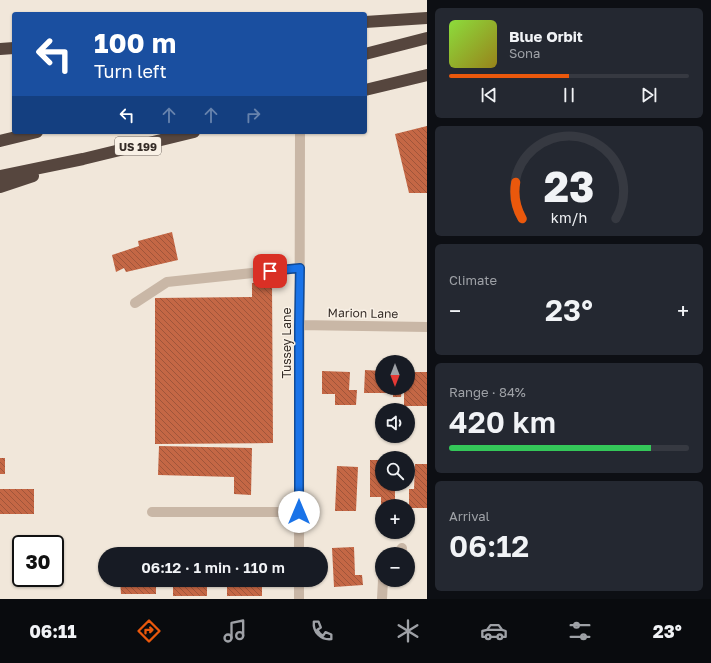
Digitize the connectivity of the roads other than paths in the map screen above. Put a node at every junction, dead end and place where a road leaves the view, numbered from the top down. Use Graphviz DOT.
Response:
graph roads {
  1 [pos="427,18"];
  2 [pos="367,22"];
  3 [pos="427,38"];
  4 [pos="0,48"];
  5 [pos="12,48"];
  6 [pos="367,53"];
  7 [pos="427,75"];
  8 [pos="367,90"];
  9 [pos="29,134"];
  10 [pos="186,134"];
  11 [pos="300,134"];
  12 [pos="0,141"];
  13 [pos="83,159"];
  14 [pos="0,176"];
  15 [pos="0,187"];
  16 [pos="300,268"];
  17 [pos="135,303"];
  18 [pos="299,326"];
  19 [pos="427,327"];
  20 [pos="152,512"];
  21 [pos="299,512"];
  22 [pos="299,547"];
  23 [pos="299,587"];
  24 [pos="383,587"];
  25 [pos="299,599"];
  26 [pos="382,599"];
  1 -- 2 [label="highway"];
  3 -- 6 [label="highway"];
  4 -- 5 [label="highway"];
  7 -- 8 [label="highway"];
  9 -- 12 [label="highway"];
  10 -- 13 [label="highway, US 199"];
  11 -- 16 [label="street, Tussey Lane"];
  13 -- 14 [label="highway, US 199"];
  13 -- 15 [label="highway"];
  16 -- 17 [label="street"];
  16 -- 18 [label="street, Tussey Lane"];
  18 -- 19 [label="street, Marion Lane"];
  18 -- 21 [label="street, Tussey Lane"];
  20 -- 21 [label="street"];
  21 -- 22 [label="street, Tussey Lane"];
  23 -- 25 [label="street"];
  24 -- 26 [label="street"];
}
